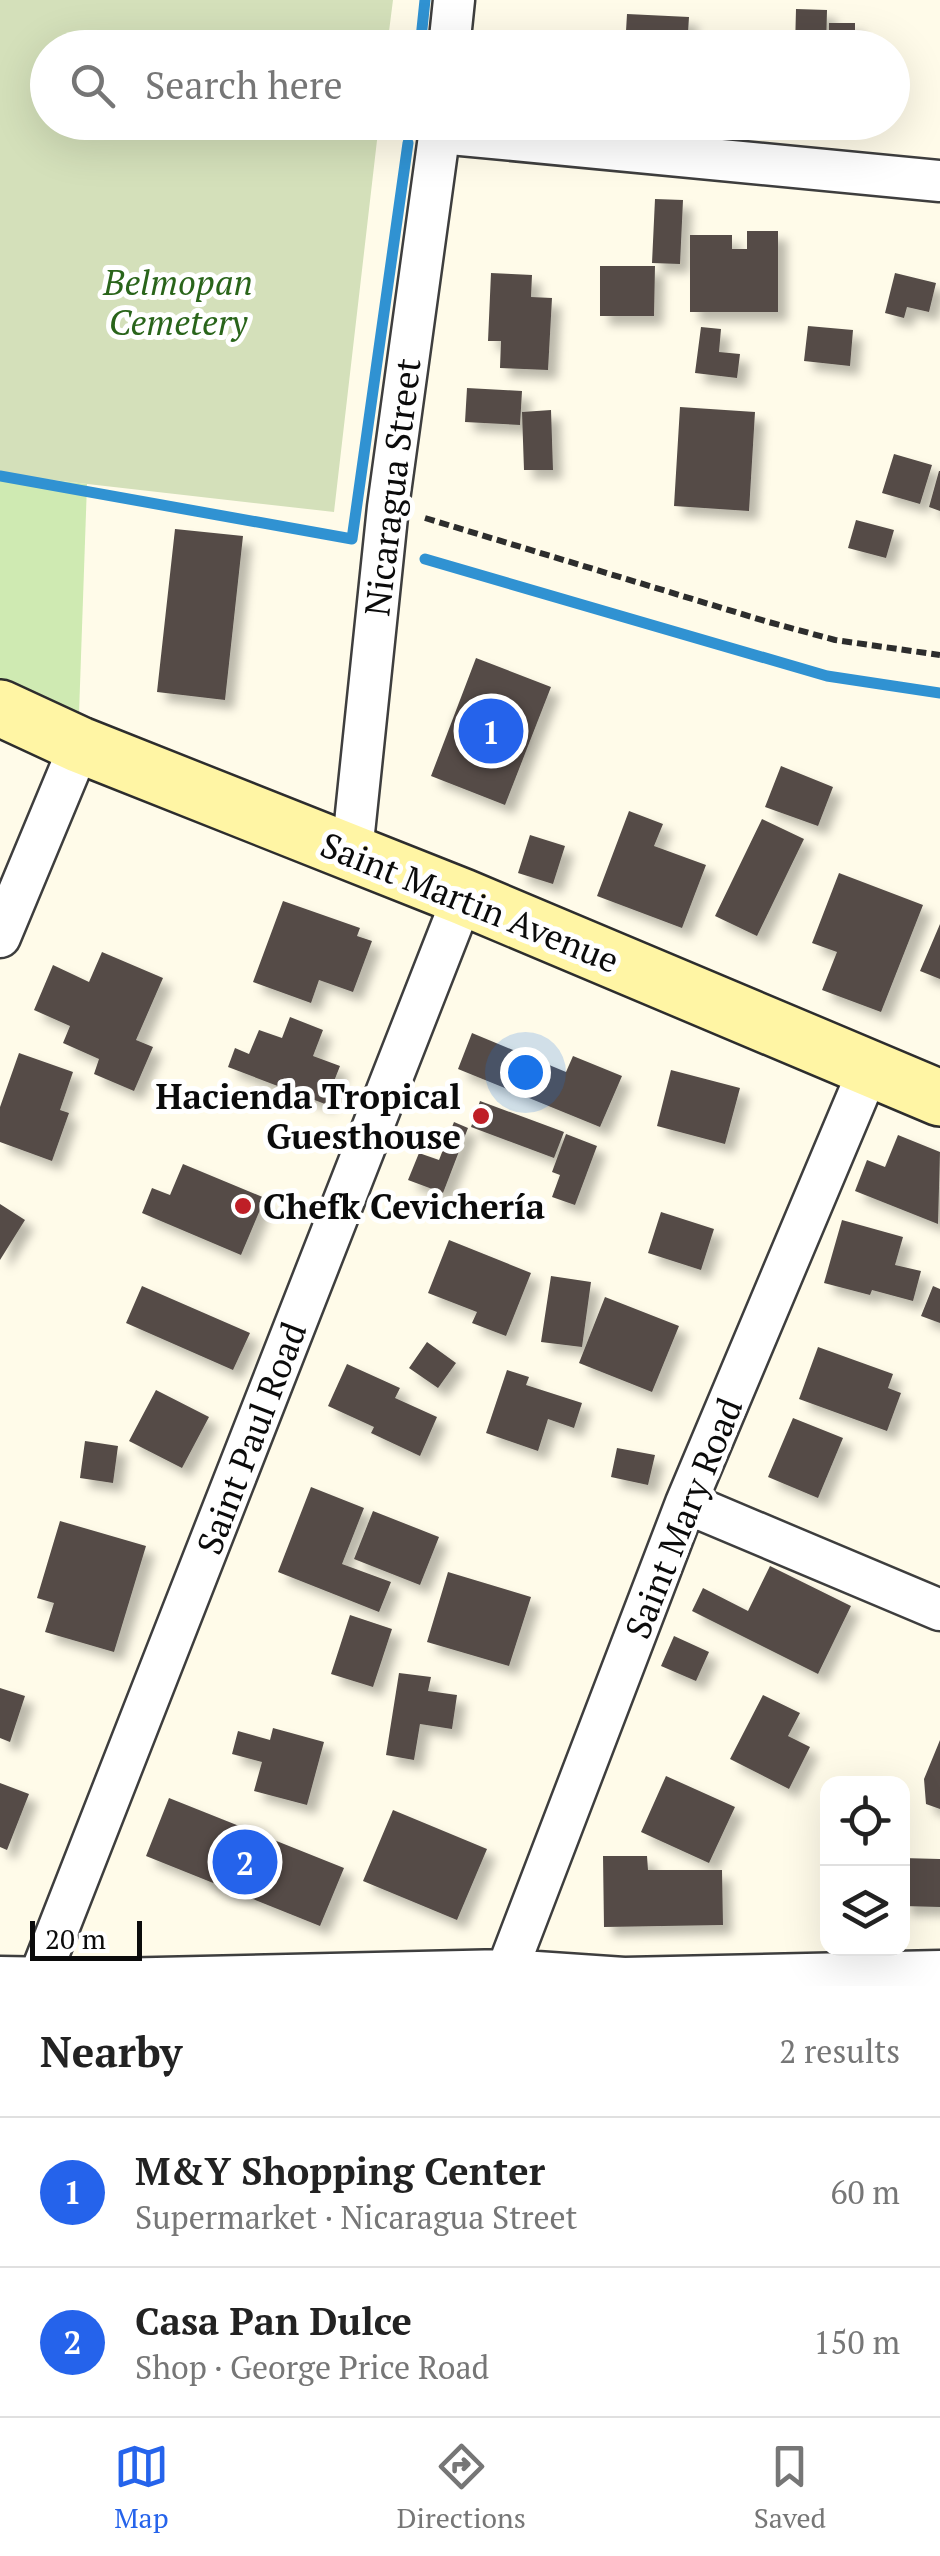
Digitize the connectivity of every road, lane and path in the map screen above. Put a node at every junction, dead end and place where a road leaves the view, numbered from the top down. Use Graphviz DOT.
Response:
graph roads {
  1 [pos="454,0"];
  2 [pos="451,30"];
  3 [pos="438,140"];
  4 [pos="553,140"];
  5 [pos="940,181"];
  6 [pos="388,507"];
  7 [pos="940,656"];
  8 [pos="0,708"];
  9 [pos="80,746"];
  10 [pos="352,852"];
  11 [pos="463,898"];
  12 [pos="0,937"];
  13 [pos="869,1069"];
  14 [pos="940,1098"];
  15 [pos="686,1503"];
  16 [pos="940,1610"];
  17 [pos="508,1970"];
  18 [pos="940,1971"];
  19 [pos="20,1978"];
  1 -- 2 [label="street"];
  3 -- 6 [label="street, Nicaragua Street"];
  4 -- 5 [label="street"];
  6 -- 7 [label="path"];
  6 -- 10 [label="street, Nicaragua Street"];
  8 -- 9 [label="street, Saint Martin Avenue"];
  9 -- 10 [label="street, Saint Martin Avenue"];
  9 -- 12 [label="street"];
  10 -- 11 [label="street, Saint Martin Avenue"];
  11 -- 13 [label="street, Saint Martin Avenue"];
  11 -- 19 [label="street, Saint Paul Road"];
  13 -- 14 [label="street, Saint Martin Avenue"];
  13 -- 15 [label="street, Saint Mary Road"];
  15 -- 16 [label="street"];
  15 -- 17 [label="street, Saint Mary Road"];
  17 -- 18 [label="street"];
  17 -- 19 [label="street"];
}
